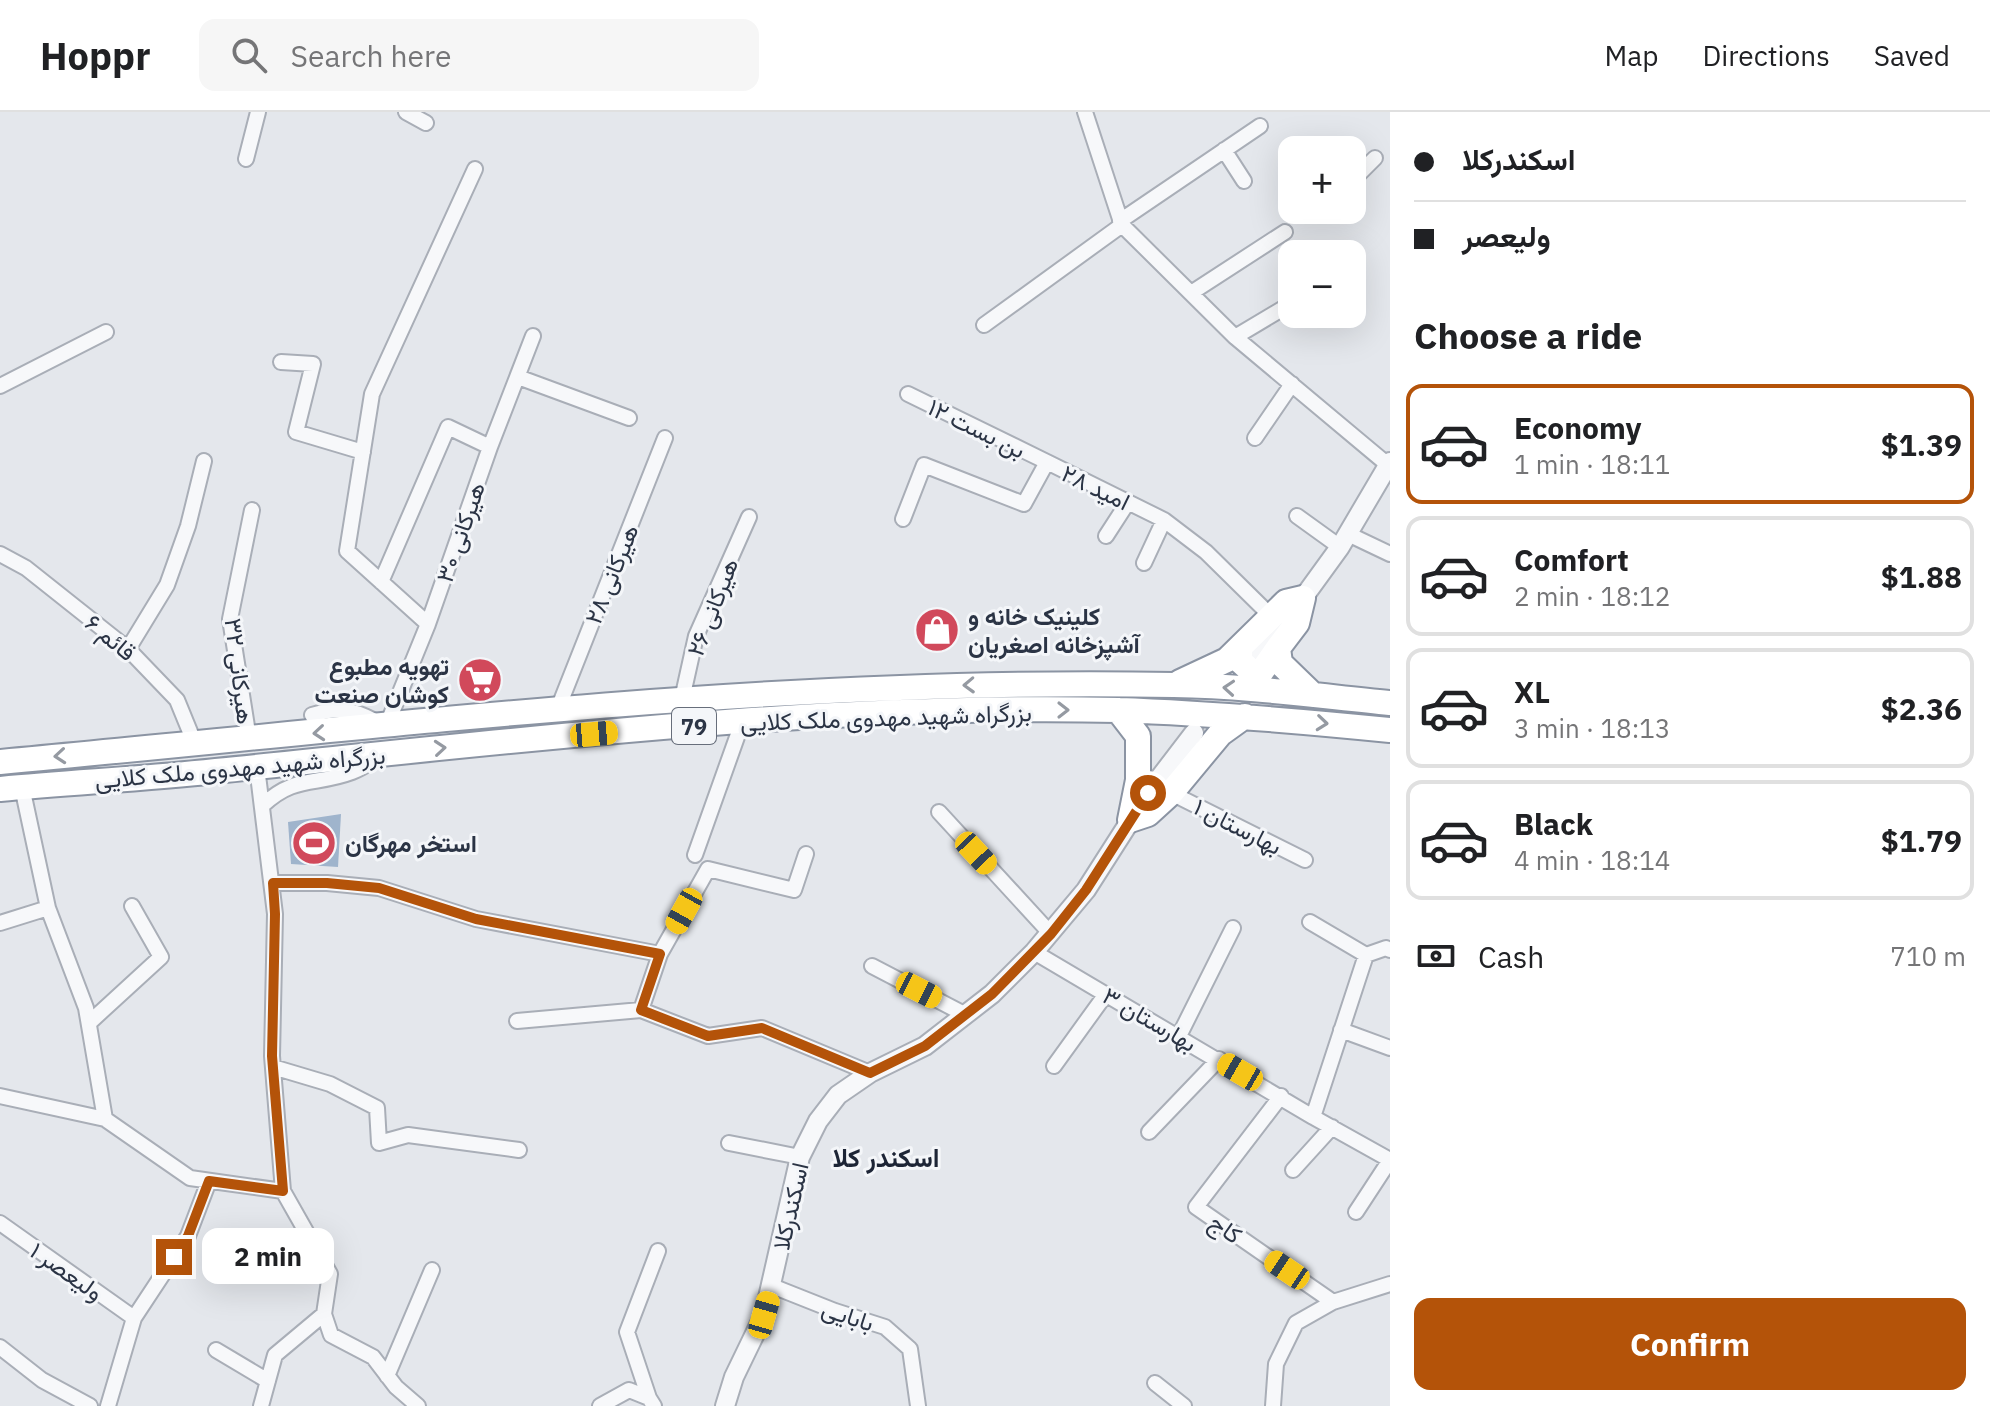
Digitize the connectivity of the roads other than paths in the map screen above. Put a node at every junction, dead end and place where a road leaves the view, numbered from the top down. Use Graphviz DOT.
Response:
graph roads {
  1 [pos="258,112"];
  2 [pos="406,112"];
  3 [pos="1085,112"];
  4 [pos="426,123"];
  5 [pos="1260,126"];
  6 [pos="1224,150"];
  7 [pos="1375,158"];
  8 [pos="246,159"];
  9 [pos="1366,167"];
  10 [pos="475,169"];
  11 [pos="1244,181"];
  12 [pos="1121,223"];
  13 [pos="1285,232"];
  14 [pos="1191,293"];
  15 [pos="1278,311"];
  16 [pos="984,325"];
  17 [pos="106,332"];
  18 [pos="533,336"];
  19 [pos="1235,337"];
  20 [pos="281,362"];
  21 [pos="518,377"];
  22 [pos="1292,384"];
  23 [pos="0,386"];
  24 [pos="908,394"];
  25 [pos="629,418"];
  26 [pos="665,438"];
  27 [pos="1255,438"];
  28 [pos="490,447"];
  29 [pos="363,452"];
  30 [pos="204,461"];
  31 [pos="1047,462"];
  32 [pos="1389,463"];
  33 [pos="1128,502"];
  34 [pos="252,510"];
  35 [pos="1297,516"];
  36 [pos="749,517"];
  37 [pos="903,519"];
  38 [pos="1164,520"];
  39 [pos="1106,536"];
  40 [pos="1344,540"];
  41 [pos="0,554"];
  42 [pos="1390,554"];
  43 [pos="1144,563"];
  44 [pos="381,582"];
  45 [pos="1303,598"];
  46 [pos="1271,616"];
  47 [pos="428,624"];
  48 [pos="1278,648"];
  49 [pos="128,649"];
  50 [pos="1246,654"];
  51 [pos="1176,685"];
  52 [pos="1313,695"];
  53 [pos="682,699"];
  54 [pos="1390,703"];
  55 [pos="1118,710"];
  56 [pos="557,711"];
  57 [pos="312,715"];
  58 [pos="1245,716"];
  59 [pos="742,723"];
  60 [pos="386,727"];
  61 [pos="1390,730"];
  62 [pos="1194,733"];
  63 [pos="249,739"];
  64 [pos="195,744"];
  65 [pos="386,753"];
  66 [pos="0,762"];
  67 [pos="257,767"];
  68 [pos="11,788"];
  69 [pos="1160,793"];
  70 [pos="263,805"];
  71 [pos="939,812"];
  72 [pos="1130,820"];
  73 [pos="806,854"];
  74 [pos="695,855"];
  75 [pos="1305,860"];
  76 [pos="273,883"];
  77 [pos="132,906"];
  78 [pos="48,908"];
  79 [pos="1310,922"];
  80 [pos="0,923"];
  81 [pos="1233,928"];
  82 [pos="1051,934"];
  83 [pos="1390,950"];
  84 [pos="1034,952"];
  85 [pos="660,954"];
  86 [pos="1366,955"];
  87 [pos="872,966"];
  88 [pos="1106,994"];
  89 [pos="641,1010"];
  90 [pos="966,1015"];
  91 [pos="517,1021"];
  92 [pos="89,1023"];
  93 [pos="1341,1030"];
  94 [pos="1179,1036"];
  95 [pos="1390,1048"];
  96 [pos="1219,1059"];
  97 [pos="1054,1066"];
  98 [pos="273,1067"];
  99 [pos="870,1073"];
  100 [pos="0,1096"];
  101 [pos="1281,1096"];
  102 [pos="1313,1117"];
  103 [pos="105,1119"];
  104 [pos="1332,1127"];
  105 [pos="1149,1132"];
  106 [pos="729,1143"];
  107 [pos="519,1150"];
  108 [pos="800,1157"];
  109 [pos="1390,1160"];
  110 [pos="1293,1170"];
  111 [pos="209,1181"];
  112 [pos="283,1191"];
  113 [pos="1356,1212"];
  114 [pos="0,1223"];
  115 [pos="658,1251"];
  116 [pos="432,1270"];
  117 [pos="1390,1284"];
  118 [pos="772,1286"];
  119 [pos="1333,1302"];
  120 [pos="324,1314"];
  121 [pos="134,1318"];
  122 [pos="0,1347"];
  123 [pos="216,1350"];
  124 [pos="387,1376"];
  125 [pos="268,1381"];
  126 [pos="1155,1383"];
  127 [pos="652,1402"];
  128 [pos="413,1405"];
  129 [pos="90,1406"];
  130 [pos="108,1406"];
  131 [pos="261,1406"];
  132 [pos="600,1406"];
  133 [pos="725,1406"];
  134 [pos="918,1406"];
  135 [pos="1184,1406"];
  136 [pos="1273,1406"];
  1 -- 8 [label="street"];
  2 -- 4 [label="street"];
  3 -- 12 [label="street"];
  5 -- 6 [label="street"];
  6 -- 11 [label="street"];
  6 -- 12 [label="street"];
  7 -- 9 [label="street"];
  10 -- 29 [label="street"];
  12 -- 14 [label="street"];
  12 -- 16 [label="street"];
  13 -- 14 [label="street"];
  14 -- 19 [label="street"];
  15 -- 19 [label="street"];
  17 -- 23 [label="street"];
  18 -- 21 [label="street, هیرکانی ۳۰"];
  19 -- 22 [label="street"];
  20 -- 29 [label="street"];
  21 -- 25 [label="street"];
  21 -- 28 [label="street, هیرکانی ۳۰"];
  22 -- 27 [label="street"];
  22 -- 32 [label="street"];
  24 -- 31 [label="street, بن بست ۱۲"];
  26 -- 56 [label="street, هیرکانی ۲۸"];
  28 -- 44 [label="street"];
  28 -- 47 [label="street, هیرکانی ۳۰"];
  29 -- 44 [label="street"];
  30 -- 49 [label="street"];
  31 -- 33 [label="street, امید ۲۸"];
  31 -- 37 [label="street, امید ۲۸"];
  32 -- 40 [label="street"];
  33 -- 38 [label="street, امید ۲۸"];
  33 -- 39 [label="street"];
  34 -- 63 [label="street, هیرکانی ۳۲"];
  35 -- 40 [label="street"];
  36 -- 53 [label="street, هیرکانی ۲۶"];
  38 -- 43 [label="street"];
  38 -- 46 [label="street, امید ۲۸"];
  40 -- 42 [label="street"];
  40 -- 45 [label="street"];
  41 -- 49 [label="street, قائم ۶"];
  44 -- 47 [label="street"];
  45 -- 46 [label="highway"];
  45 -- 48 [label="highway"];
  45 -- 50 [label="street"];
  46 -- 50 [label="highway"];
  47 -- 60 [label="street, هیرکانی ۳۰"];
  48 -- 50 [label="highway"];
  48 -- 52 [label="highway"];
  49 -- 64 [label="street, قائم ۶"];
  50 -- 51 [label="highway"];
  52 -- 51 [label="highway, بزرگراه شهید مهدوی ملک کلایی / 79, one-way"];
  51 -- 53 [label="highway, بزرگراه شهید مهدوی ملک کلایی / 79, one-way"];
  52 -- 54 [label="highway, بزرگراه شهید مهدوی ملک کلایی / 79"];
  53 -- 56 [label="highway, بزرگراه شهید مهدوی ملک کلایی / 79"];
  55 -- 58 [label="highway, بزرگراه شهید مهدوی ملک کلایی / 79"];
  59 -- 55 [label="highway, بزرگراه شهید مهدوی ملک کلایی / 79, one-way"];
  55 -- 72 [label="highway"];
  56 -- 60 [label="highway, بزرگراه شهید مهدوی ملک کلایی / 79"];
  57 -- 60 [label="street"];
  58 -- 61 [label="highway, بزرگراه شهید مهدوی ملک کلایی / 79, one-way"];
  58 -- 69 [label="highway"];
  65 -- 59 [label="highway, بزرگراه شهید مهدوی ملک کلایی / 79, one-way"];
  59 -- 74 [label="street"];
  60 -- 63 [label="highway, بزرگراه شهید مهدوی ملک کلایی / 79, one-way"];
  62 -- 69 [label="street"];
  63 -- 64 [label="highway, بزرگراه شهید مهدوی ملک کلایی / 79"];
  64 -- 66 [label="highway, بزرگراه شهید مهدوی ملک کلایی / 79, one-way"];
  65 -- 67 [label="highway, بزرگراه شهید مهدوی ملک کلایی / 79"];
  65 -- 70 [label="street"];
  67 -- 68 [label="highway, بزرگراه شهید مهدوی ملک کلایی / 79"];
  67 -- 70 [label="street"];
  68 -- 78 [label="street"];
  69 -- 72 [label="highway"];
  69 -- 75 [label="street, بهارستان ۱"];
  70 -- 76 [label="street"];
  71 -- 82 [label="street"];
  72 -- 82 [label="street, اسکندرکلا"];
  73 -- 85 [label="street"];
  76 -- 85 [label="street"];
  76 -- 98 [label="street"];
  77 -- 92 [label="street"];
  78 -- 80 [label="street"];
  78 -- 92 [label="street"];
  79 -- 86 [label="street"];
  81 -- 94 [label="street"];
  82 -- 84 [label="street, اسکندرکلا"];
  83 -- 86 [label="street"];
  84 -- 88 [label="street, بهارستان ۳"];
  84 -- 90 [label="street, اسکندرکلا"];
  85 -- 89 [label="street"];
  86 -- 93 [label="street"];
  87 -- 90 [label="street"];
  88 -- 94 [label="street, بهارستان ۳"];
  88 -- 97 [label="street"];
  89 -- 91 [label="street"];
  89 -- 99 [label="street"];
  90 -- 99 [label="street, اسکندرکلا"];
  92 -- 103 [label="street"];
  93 -- 95 [label="street"];
  93 -- 102 [label="street"];
  94 -- 96 [label="street, بهارستان ۳"];
  96 -- 101 [label="street, بهارستان ۳"];
  96 -- 105 [label="street"];
  98 -- 107 [label="street"];
  98 -- 112 [label="street"];
  99 -- 108 [label="street, اسکندرکلا"];
  100 -- 103 [label="street"];
  101 -- 102 [label="street, بهارستان ۳"];
  101 -- 119 [label="street, کاج"];
  102 -- 104 [label="street, بهارستان ۳"];
  103 -- 111 [label="street"];
  104 -- 109 [label="street, بهارستان ۳"];
  104 -- 110 [label="street"];
  106 -- 108 [label="street"];
  108 -- 118 [label="street, اسکندرکلا"];
  109 -- 113 [label="street"];
  111 -- 112 [label="street"];
  111 -- 121 [label="street"];
  112 -- 120 [label="street"];
  114 -- 121 [label="street, ولیعصر ۱"];
  115 -- 127 [label="street"];
  116 -- 124 [label="street"];
  117 -- 119 [label="street"];
  118 -- 133 [label="street, اسکندرکلا"];
  118 -- 134 [label="street, بابایی"];
  119 -- 136 [label="street"];
  120 -- 124 [label="street"];
  120 -- 125 [label="street"];
  121 -- 130 [label="street"];
  122 -- 129 [label="street"];
  123 -- 125 [label="street"];
  124 -- 128 [label="street"];
  125 -- 131 [label="street"];
  126 -- 135 [label="street"];
  127 -- 132 [label="street"];
}
